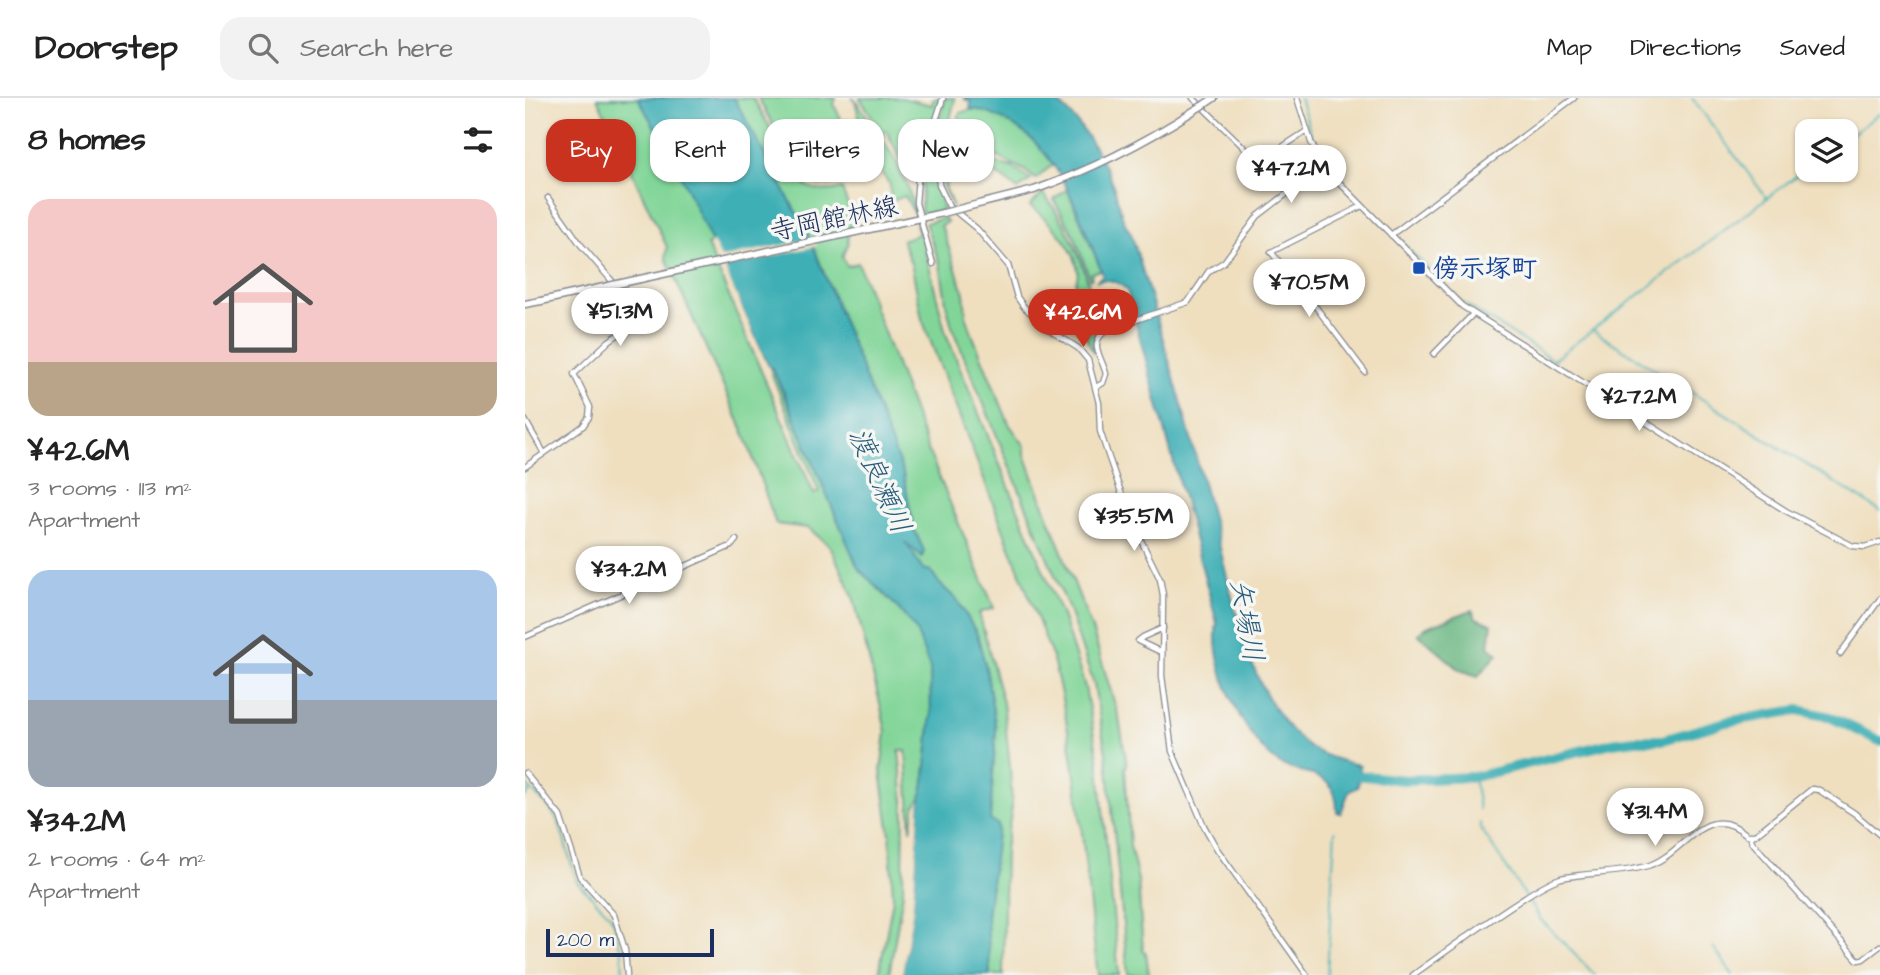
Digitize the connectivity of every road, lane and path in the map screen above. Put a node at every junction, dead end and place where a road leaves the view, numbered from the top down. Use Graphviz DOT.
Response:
graph roads {
  1 [pos="943,98"];
  2 [pos="1193,98"];
  3 [pos="1213,98"];
  4 [pos="1297,98"];
  5 [pos="1574,98"];
  6 [pos="936,119"];
  7 [pos="1308,131"];
  8 [pos="1322,166"];
  9 [pos="919,182"];
  10 [pos="939,182"];
  11 [pos="548,198"];
  12 [pos="1362,206"];
  13 [pos="918,219"];
  14 [pos="1391,236"];
  15 [pos="933,264"];
  16 [pos="525,304"];
  17 [pos="1473,314"];
  18 [pos="1434,354"];
  19 [pos="1365,372"];
  20 [pos="1096,387"];
  21 [pos="525,420"];
  22 [pos="544,453"];
  23 [pos="525,467"];
  24 [pos="736,540"];
  25 [pos="1880,542"];
  26 [pos="1880,600"];
  27 [pos="1163,628"];
  28 [pos="525,637"];
  29 [pos="1161,652"];
  30 [pos="1840,654"];
  31 [pos="525,773"];
  32 [pos="1880,835"];
  33 [pos="1750,836"];
  34 [pos="1880,946"];
  35 [pos="627,975"];
  36 [pos="1307,975"];
  37 [pos="1413,975"];
  1 -- 6 [label="street"];
  2 -- 7 [label="street"];
  3 -- 13 [label="main road, 寺岡館林線, bridge"];
  4 -- 7 [label="street"];
  5 -- 14 [label="street"];
  7 -- 8 [label="street"];
  8 -- 12 [label="street"];
  8 -- 20 [label="street"];
  9 -- 13 [label="street"];
  10 -- 20 [label="street"];
  11 -- 22 [label="street"];
  12 -- 14 [label="street"];
  12 -- 19 [label="street"];
  13 -- 15 [label="street"];
  13 -- 16 [label="main road, 寺岡館林線, bridge"];
  14 -- 17 [label="street"];
  17 -- 18 [label="street"];
  17 -- 25 [label="street"];
  20 -- 27 [label="street"];
  21 -- 22 [label="street"];
  22 -- 23 [label="street"];
  24 -- 28 [label="street"];
  26 -- 30 [label="street"];
  27 -- 29 [label="street"];
  27 -- 29 [label="street"];
  29 -- 36 [label="street"];
  31 -- 35 [label="street"];
  32 -- 33 [label="street"];
  33 -- 34 [label="street"];
  33 -- 37 [label="street"];
}
